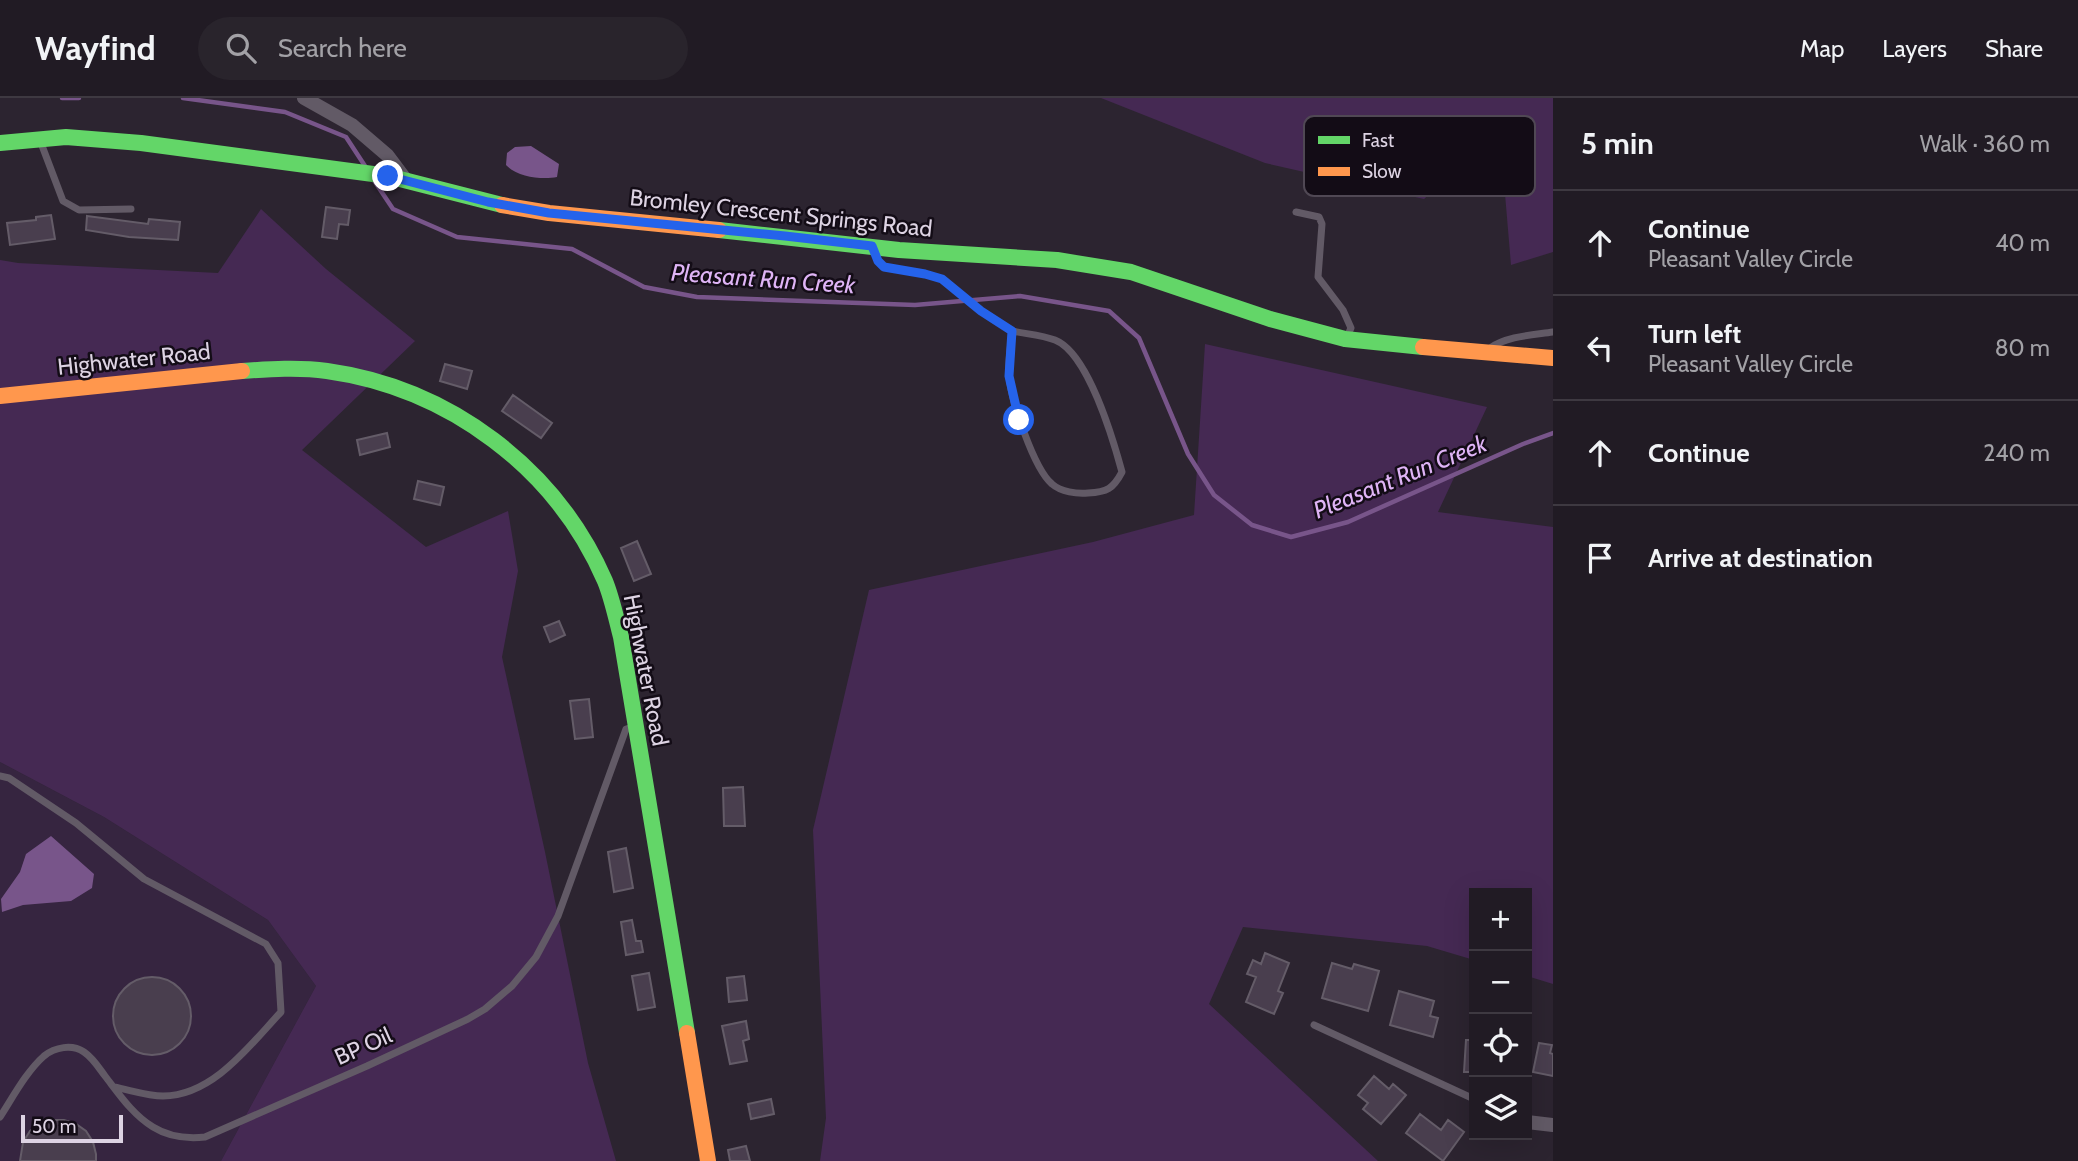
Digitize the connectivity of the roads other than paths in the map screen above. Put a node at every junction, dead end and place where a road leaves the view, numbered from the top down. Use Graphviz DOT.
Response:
graph roads {
  1 [pos="304,98"];
  2 [pos="40,139"];
  3 [pos="0,143"];
  4 [pos="405,179"];
  5 [pos="131,209"];
  6 [pos="1296,212"];
  7 [pos="872,246"];
  8 [pos="1012,331"];
  9 [pos="1553,332"];
  10 [pos="1345,339"];
  11 [pos="1486,353"];
  12 [pos="1553,358"];
  13 [pos="0,397"];
  14 [pos="636,726"];
  15 [pos="0,776"];
  16 [pos="1314,1025"];
  17 [pos="114,1087"];
  18 [pos="1469,1097"];
  19 [pos="0,1117"];
  20 [pos="1532,1123"];
  21 [pos="1553,1125"];
  22 [pos="708,1161"];
  1 -- 4 [label="street"];
  2 -- 3 [label="street, Bromley Crescent Springs Road"];
  2 -- 4 [label="street, Bromley Crescent Springs Road"];
  2 -- 5 [label="lane"];
  4 -- 7 [label="street, Bromley Crescent Springs Road"];
  6 -- 10 [label="lane"];
  7 -- 8 [label="lane"];
  7 -- 10 [label="street, Bromley Crescent Springs Road"];
  8 -- 8 [label="lane"];
  9 -- 11 [label="lane"];
  10 -- 11 [label="street, Bromley Crescent Springs Road"];
  11 -- 12 [label="street, Bromley Crescent Springs Road"];
  13 -- 14 [label="street, Highwater Road"];
  14 -- 17 [label="lane, BP Oil"];
  14 -- 22 [label="street, Highwater Road"];
  15 -- 17 [label="lane"];
  16 -- 18 [label="lane"];
  17 -- 19 [label="lane, BP Oil"];
  20 -- 21 [label="street"];
}
